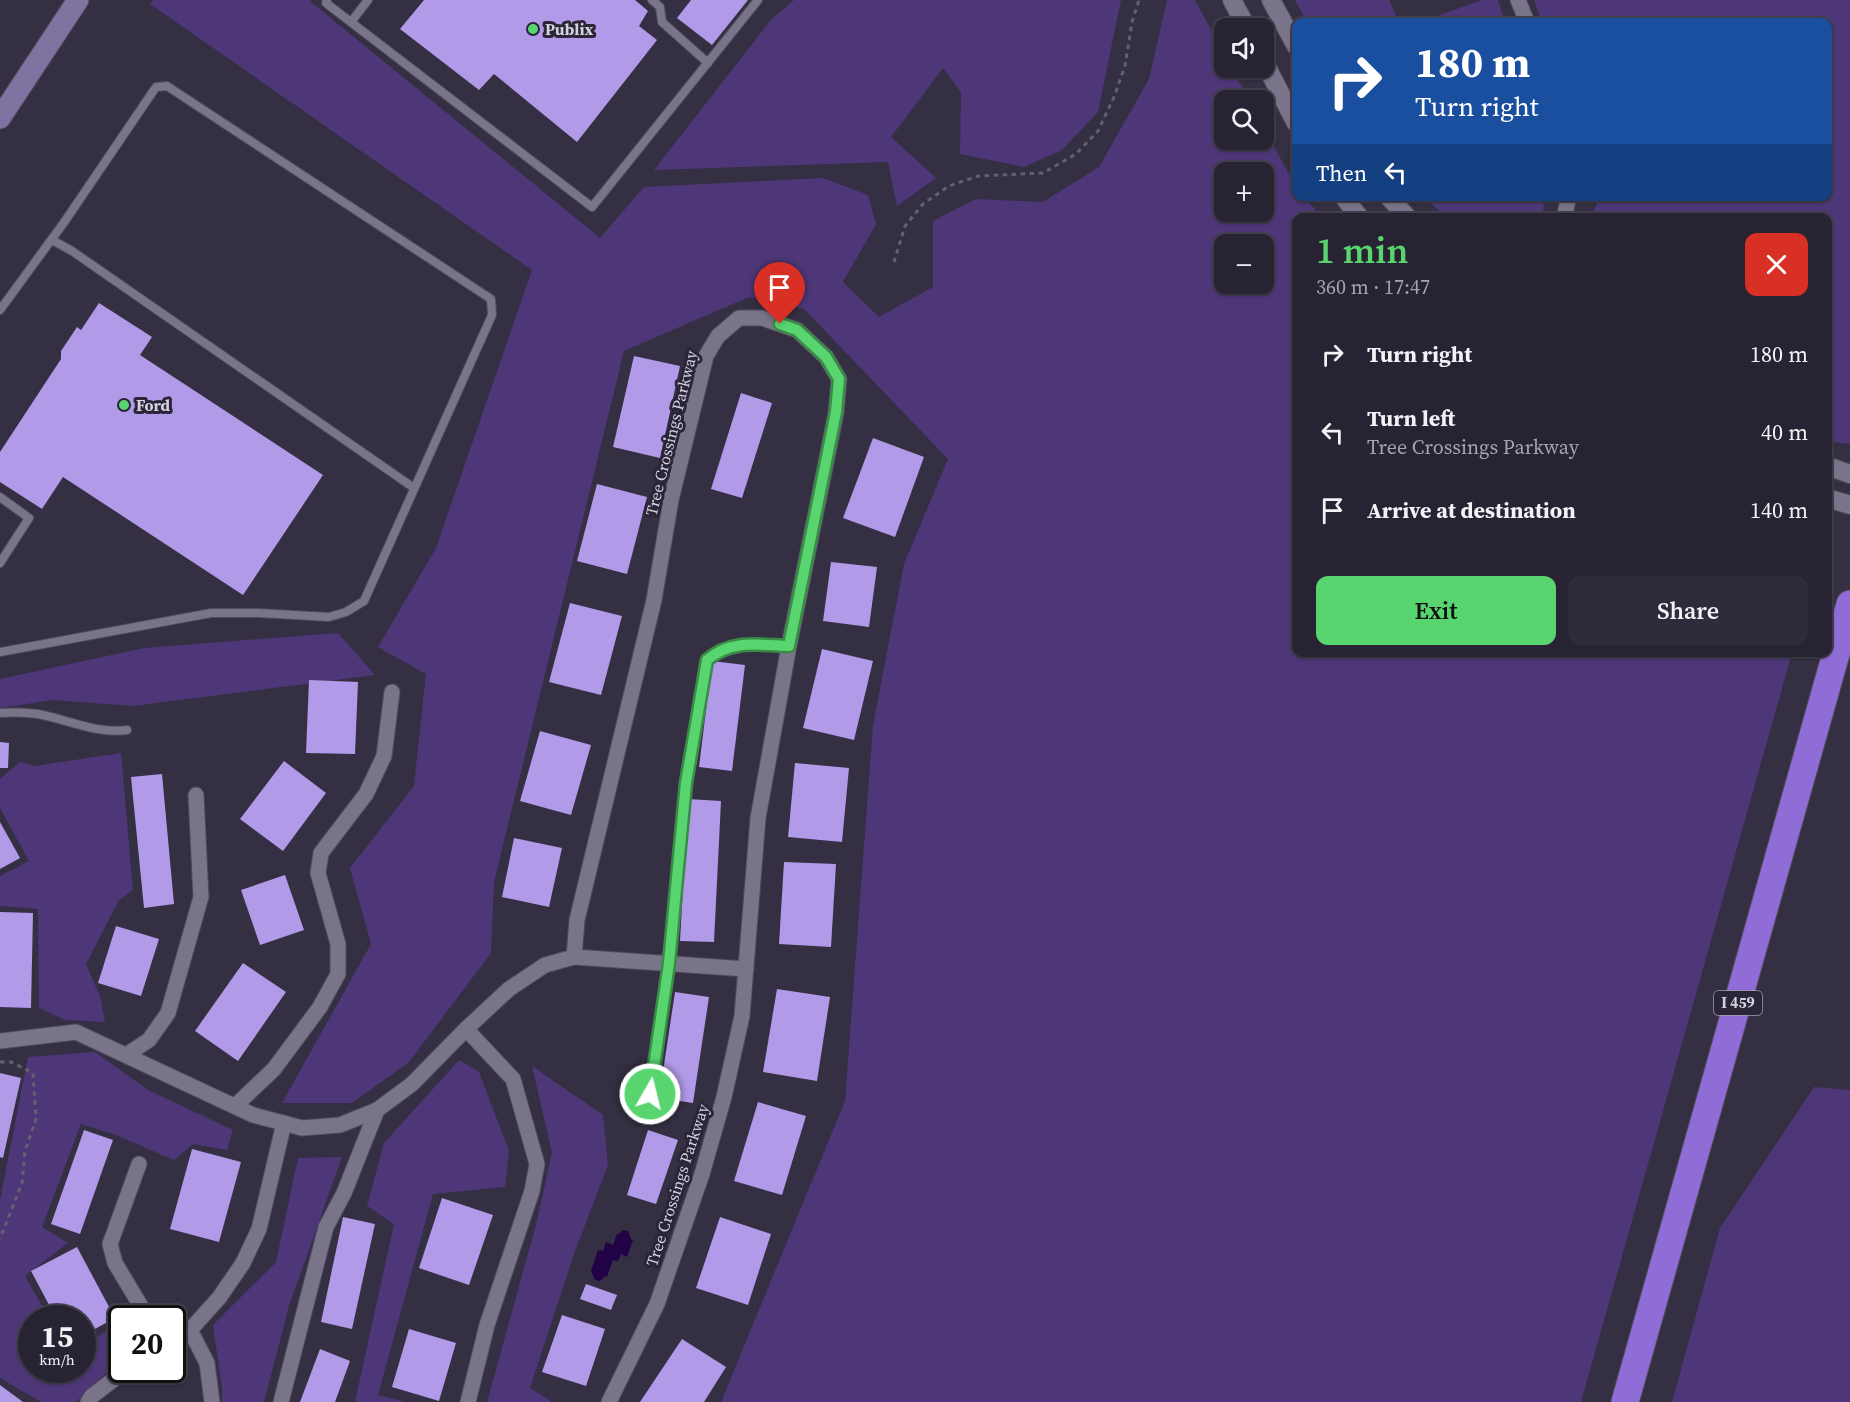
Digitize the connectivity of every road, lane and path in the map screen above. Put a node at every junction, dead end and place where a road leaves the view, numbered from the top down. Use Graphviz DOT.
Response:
graph roads {
  1 [pos="78,0"];
  2 [pos="327,0"];
  3 [pos="368,0"];
  4 [pos="652,0"];
  5 [pos="758,0"];
  6 [pos="1139,0"];
  7 [pos="1232,0"];
  8 [pos="1272,0"];
  9 [pos="1518,0"];
  10 [pos="663,3"];
  11 [pos="1242,18"];
  12 [pos="1525,18"];
  13 [pos="351,22"];
  14 [pos="1292,38"];
  15 [pos="708,63"];
  16 [pos="1272,78"];
  17 [pos="1292,115"];
  18 [pos="0,118"];
  19 [pos="1346,201"];
  20 [pos="1393,201"];
  21 [pos="1356,213"];
  22 [pos="1403,213"];
  23 [pos="52,240"];
  24 [pos="894,262"];
  25 [pos="0,310"];
  26 [pos="1832,468"];
  27 [pos="1850,474"];
  28 [pos="414,488"];
  29 [pos="0,497"];
  30 [pos="1832,500"];
  31 [pos="1850,505"];
  32 [pos="0,563"];
  33 [pos="1850,604"];
  34 [pos="789,646"];
  35 [pos="0,652"];
  36 [pos="392,692"];
  37 [pos="0,713"];
  38 [pos="127,730"];
  39 [pos="196,795"];
  40 [pos="574,957"];
  41 [pos="669,963"];
  42 [pos="746,969"];
  43 [pos="466,1029"];
  44 [pos="0,1041"];
  45 [pos="126,1055"];
  46 [pos="0,1062"];
  47 [pos="650,1094"];
  48 [pos="235,1106"];
  49 [pos="377,1110"];
  50 [pos="284,1124"];
  51 [pos="139,1164"];
  52 [pos="0,1239"];
  53 [pos="140,1305"];
  54 [pos="190,1330"];
  55 [pos="186,1332"];
  56 [pos="109,1383"];
  57 [pos="88,1402"];
  58 [pos="212,1402"];
  59 [pos="280,1402"];
  60 [pos="468,1402"];
  61 [pos="609,1402"];
  62 [pos="1625,1402"];
  1 -- 18 [label="main road"];
  2 -- 13 [label="lane"];
  3 -- 13 [label="lane"];
  4 -- 10 [label="lane"];
  5 -- 15 [label="lane"];
  6 -- 24 [label="path"];
  7 -- 11 [label="street"];
  8 -- 14 [label="street"];
  9 -- 12 [label="street"];
  10 -- 15 [label="lane"];
  13 -- 15 [label="lane"];
  16 -- 17 [label="street"];
  19 -- 21 [label="street"];
  20 -- 22 [label="street"];
  23 -- 25 [label="lane"];
  23 -- 28 [label="lane"];
  23 -- 28 [label="lane"];
  26 -- 27 [label="street"];
  28 -- 35 [label="lane"];
  29 -- 32 [label="lane"];
  30 -- 31 [label="street"];
  33 -- 62 [label="highway, I 459"];
  34 -- 40 [label="street, Tree Crossings Parkway"];
  34 -- 41 [label="lane"];
  34 -- 42 [label="street, Tree Crossings Parkway"];
  36 -- 48 [label="street"];
  37 -- 38 [label="lane"];
  39 -- 45 [label="street"];
  40 -- 41 [label="street"];
  40 -- 43 [label="street"];
  41 -- 42 [label="street"];
  41 -- 47 [label="lane"];
  42 -- 61 [label="street, Tree Crossings Parkway"];
  43 -- 49 [label="street"];
  43 -- 60 [label="street"];
  44 -- 45 [label="street"];
  45 -- 48 [label="street"];
  46 -- 52 [label="path"];
  48 -- 50 [label="street"];
  49 -- 50 [label="street"];
  49 -- 59 [label="street"];
  50 -- 54 [label="street"];
  51 -- 53 [label="street"];
  54 -- 55 [label="street"];
  54 -- 58 [label="street"];
  56 -- 57 [label="street"];
}
